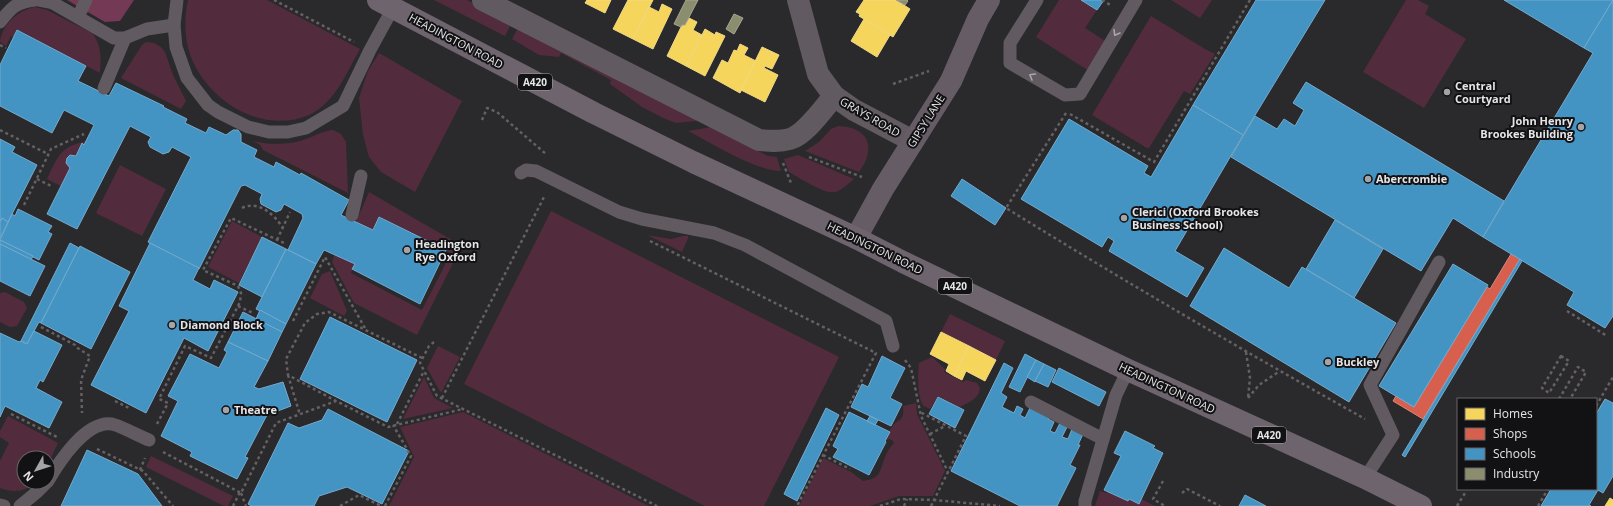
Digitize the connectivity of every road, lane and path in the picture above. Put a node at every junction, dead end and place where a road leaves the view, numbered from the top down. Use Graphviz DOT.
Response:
graph roads {
  1 [pos="35,0"];
  2 [pos="38,0"];
  3 [pos="86,0"];
  4 [pos="177,0"];
  5 [pos="274,0"];
  6 [pos="483,0"];
  7 [pos="798,0"];
  8 [pos="989,0"];
  9 [pos="1037,0"];
  10 [pos="1136,0"];
  11 [pos="1250,0"];
  12 [pos="385,4"];
  13 [pos="78,17"];
  14 [pos="0,22"];
  15 [pos="174,25"];
  16 [pos="125,38"];
  17 [pos="0,45"];
  18 [pos="6,48"];
  19 [pos="370,50"];
  20 [pos="930,70"];
  21 [pos="893,84"];
  22 [pos="104,88"];
  23 [pos="834,96"];
  24 [pos="482,120"];
  25 [pos="0,130"];
  26 [pos="84,134"];
  27 [pos="788,139"];
  28 [pos="759,140"];
  29 [pos="913,141"];
  30 [pos="48,154"];
  31 [pos="521,173"];
  32 [pos="361,176"];
  33 [pos="862,177"];
  34 [pos="37,179"];
  35 [pos="551,185"];
  36 [pos="53,187"];
  37 [pos="782,204"];
  38 [pos="24,205"];
  39 [pos="242,208"];
  40 [pos="290,212"];
  41 [pos="352,214"];
  42 [pos="283,228"];
  43 [pos="856,238"];
  44 [pos="277,240"];
  45 [pos="647,240"];
  46 [pos="284,243"];
  47 [pos="1439,262"];
  48 [pos="238,306"];
  49 [pos="1567,311"];
  50 [pos="253,312"];
  51 [pos="293,321"];
  52 [pos="366,330"];
  53 [pos="1607,336"];
  54 [pos="434,342"];
  55 [pos="893,346"];
  56 [pos="1246,352"];
  57 [pos="422,358"];
  58 [pos="1128,370"];
  59 [pos="424,371"];
  60 [pos="1280,371"];
  61 [pos="288,375"];
  62 [pos="1613,377"];
  63 [pos="1542,388"];
  64 [pos="442,398"];
  65 [pos="1560,398"];
  66 [pos="1571,398"];
  67 [pos="336,402"];
  68 [pos="1031,402"];
  69 [pos="1597,404"];
  70 [pos="463,409"];
  71 [pos="920,412"];
  72 [pos="11,414"];
  73 [pos="300,414"];
  74 [pos="397,425"];
  75 [pos="945,425"];
  76 [pos="393,426"];
  77 [pos="930,434"];
  78 [pos="1393,435"];
  79 [pos="1103,439"];
  80 [pos="149,440"];
  81 [pos="72,447"];
  82 [pos="146,455"];
  83 [pos="823,455"];
  84 [pos="56,468"];
  85 [pos="850,469"];
  86 [pos="140,470"];
  87 [pos="948,472"];
  88 [pos="1365,478"];
  89 [pos="1163,481"];
  90 [pos="39,490"];
  91 [pos="1547,490"];
  92 [pos="240,492"];
  93 [pos="1182,493"];
  94 [pos="1465,493"];
  95 [pos="907,499"];
  96 [pos="934,500"];
  97 [pos="0,505"];
  98 [pos="4,506"];
  99 [pos="20,506"];
  100 [pos="233,506"];
  101 [pos="246,506"];
  102 [pos="340,506"];
  103 [pos="381,506"];
  104 [pos="385,506"];
  105 [pos="657,506"];
  106 [pos="797,506"];
  107 [pos="880,506"];
  108 [pos="904,506"];
  109 [pos="931,506"];
  110 [pos="1000,506"];
  111 [pos="1085,506"];
  112 [pos="1165,506"];
  113 [pos="1220,506"];
  114 [pos="1421,506"];
  115 [pos="1457,506"];
  116 [pos="1538,506"];
  1 -- 14 [label="lane"];
  2 -- 13 [label="lane"];
  3 -- 13 [label="lane"];
  4 -- 15 [label="lane"];
  5 -- 19 [label="path"];
  6 -- 28 [label="street"];
  7 -- 23 [label="street, GRAYS ROAD"];
  8 -- 29 [label="street, GIPSY LANE"];
  10 -- 9 [label="lane, one-way"];
  11 -- 56 [label="path"];
  12 -- 19 [label="lane"];
  12 -- 37 [label="main road, HEADINGTON ROAD / A420"];
  13 -- 16 [label="lane"];
  15 -- 16 [label="lane"];
  15 -- 19 [label="lane"];
  16 -- 22 [label="lane"];
  17 -- 18 [label="path"];
  20 -- 21 [label="path"];
  23 -- 27 [label="street"];
  23 -- 29 [label="street, GRAYS ROAD"];
  24 -- 35 [label="path"];
  25 -- 30 [label="path"];
  26 -- 30 [label="path"];
  27 -- 28 [label="street"];
  27 -- 33 [label="path"];
  28 -- 37 [label="path"];
  29 -- 43 [label="street, GIPSY LANE"];
  30 -- 34 [label="path"];
  31 -- 35 [label="lane"];
  32 -- 41 [label="lane"];
  34 -- 36 [label="path"];
  34 -- 38 [label="path"];
  35 -- 55 [label="lane"];
  35 -- 64 [label="path"];
  37 -- 43 [label="main road, HEADINGTON ROAD / A420"];
  39 -- 42 [label="path"];
  40 -- 42 [label="path"];
  42 -- 44 [label="path"];
  43 -- 58 [label="main road, HEADINGTON ROAD / A420"];
  44 -- 46 [label="path"];
  44 -- 48 [label="path"];
  45 -- 83 [label="path"];
  47 -- 78 [label="lane"];
  48 -- 50 [label="path"];
  48 -- 80 [label="path"];
  49 -- 53 [label="path"];
  51 -- 52 [label="path"];
  52 -- 57 [label="path"];
  52 -- 61 [label="path"];
  54 -- 57 [label="path"];
  55 -- 71 [label="path"];
  56 -- 60 [label="path"];
  56 -- 60 [label="path"];
  57 -- 59 [label="path"];
  58 -- 79 [label="lane"];
  58 -- 88 [label="main road, HEADINGTON ROAD / A420"];
  59 -- 64 [label="path"];
  59 -- 74 [label="path"];
  60 -- 78 [label="path"];
  61 -- 67 [label="path"];
  61 -- 73 [label="path"];
  62 -- 69 [label="path"];
  63 -- 63 [label="path"];
  64 -- 70 [label="path"];
  65 -- 66 [label="path"];
  67 -- 73 [label="path"];
  67 -- 76 [label="path"];
  68 -- 79 [label="lane"];
  70 -- 74 [label="path"];
  70 -- 105 [label="path"];
  71 -- 75 [label="path"];
  71 -- 77 [label="path"];
  72 -- 81 [label="path"];
  73 -- 92 [label="path"];
  74 -- 76 [label="path"];
  75 -- 77 [label="path"];
  75 -- 87 [label="path"];
  76 -- 104 [label="path"];
  77 -- 87 [label="path"];
  78 -- 88 [label="lane"];
  79 -- 111 [label="lane"];
  80 -- 81 [label="lane"];
  80 -- 92 [label="path"];
  81 -- 84 [label="lane"];
  82 -- 86 [label="path"];
  83 -- 85 [label="path"];
  83 -- 106 [label="path"];
  87 -- 96 [label="path"];
  88 -- 114 [label="main road, HEADINGTON ROAD / A420"];
  89 -- 112 [label="path"];
  90 -- 99 [label="lane"];
  91 -- 116 [label="path"];
  92 -- 100 [label="path"];
  92 -- 101 [label="path"];
  93 -- 113 [label="path"];
  94 -- 115 [label="path"];
  95 -- 96 [label="path"];
  95 -- 107 [label="path"];
  95 -- 108 [label="path"];
  96 -- 109 [label="path"];
  96 -- 110 [label="path"];
  97 -- 98 [label="lane"];
  102 -- 103 [label="path"];
}
